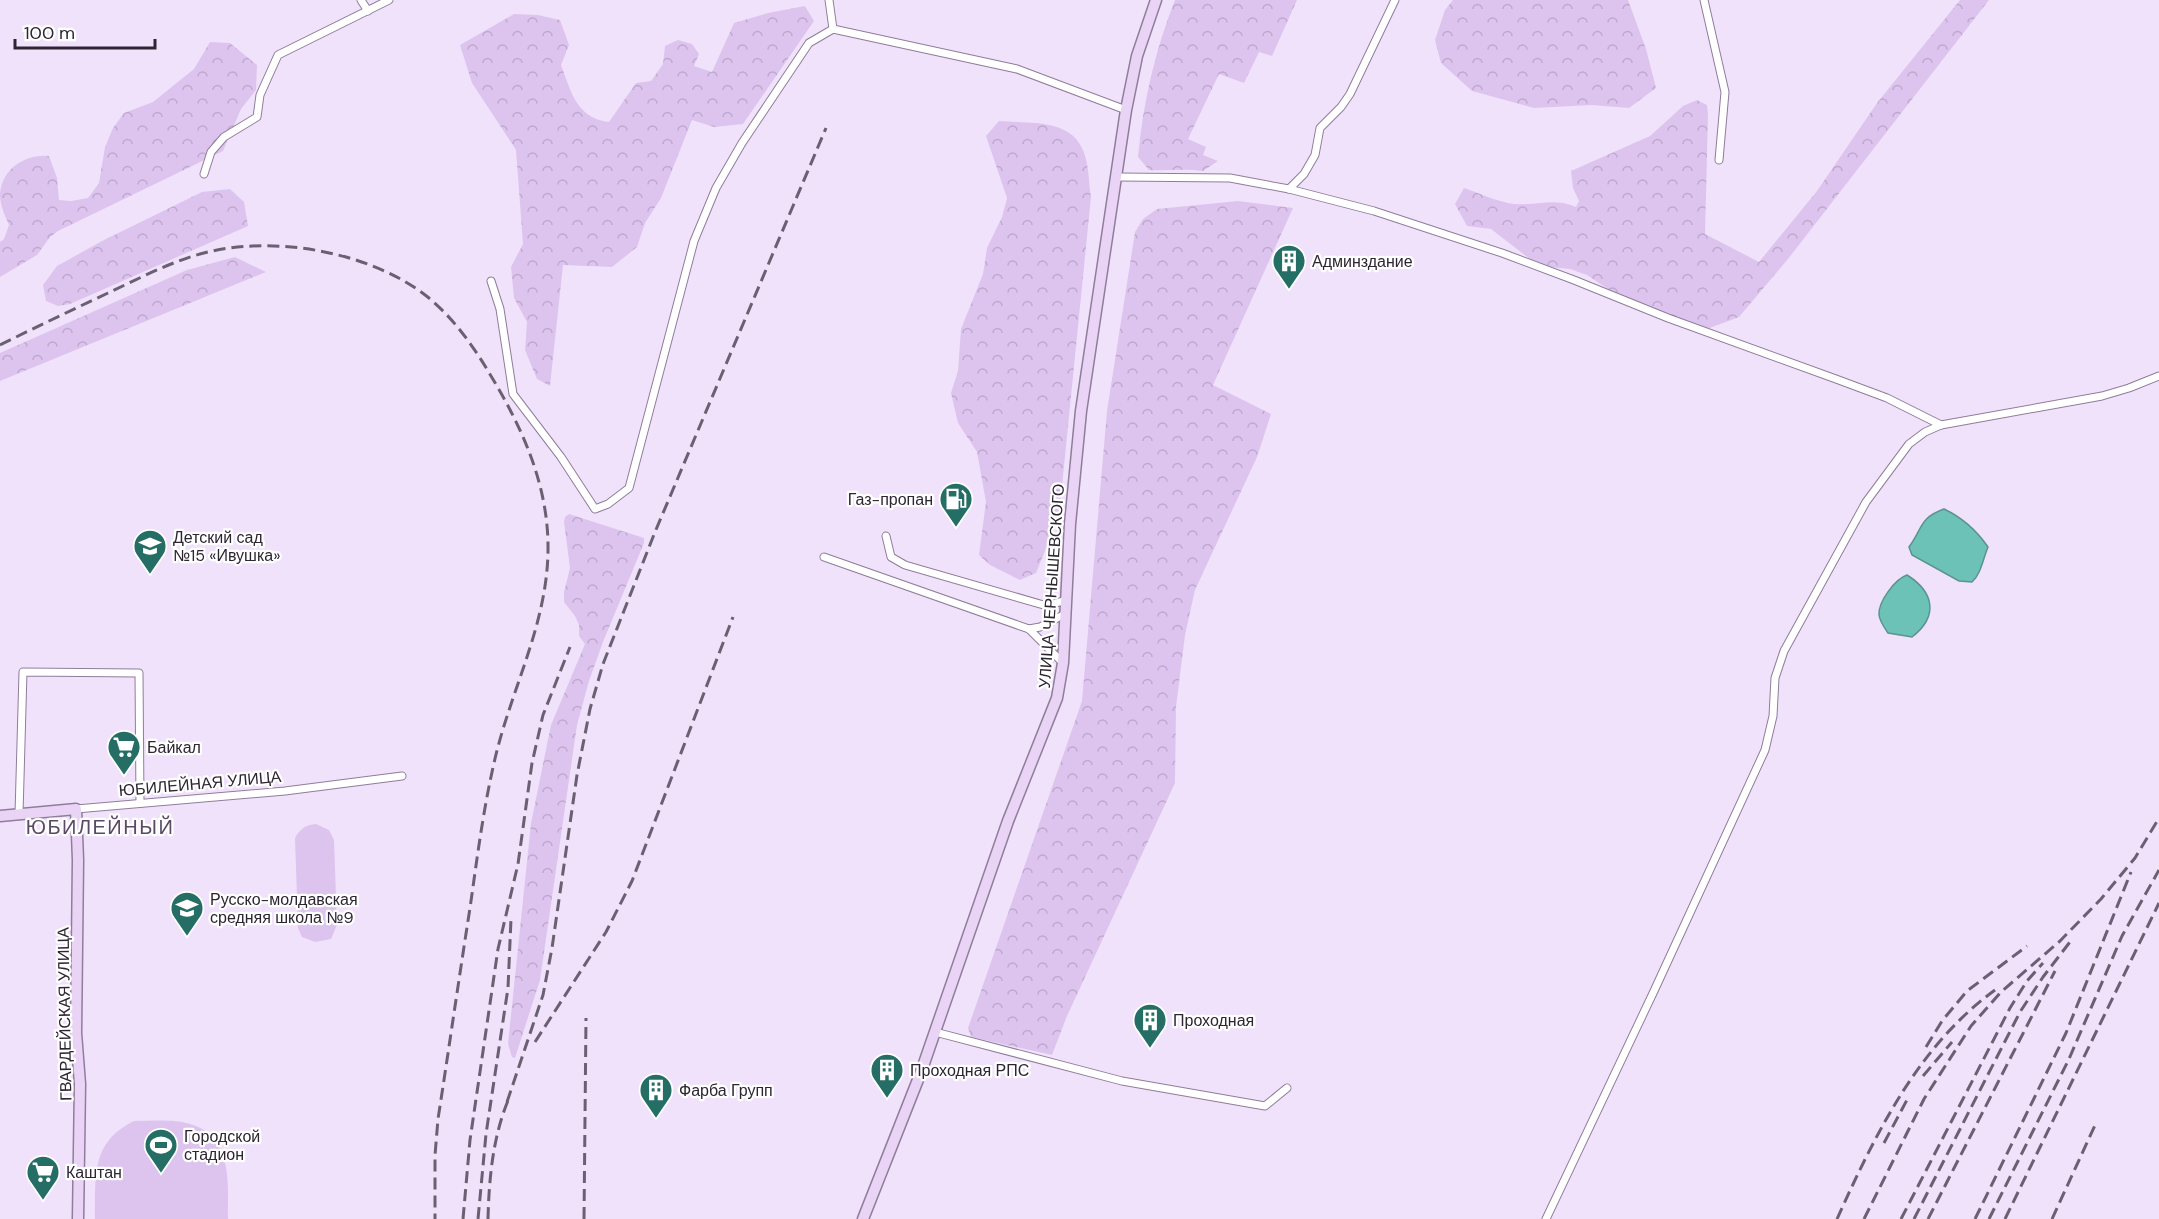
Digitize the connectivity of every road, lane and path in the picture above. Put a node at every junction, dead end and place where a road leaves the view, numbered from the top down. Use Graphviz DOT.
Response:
graph roads {
  1 [pos="361,0"];
  2 [pos="389,0"];
  3 [pos="829,0"];
  4 [pos="1156,0"];
  5 [pos="1395,0"];
  6 [pos="1704,0"];
  7 [pos="368,10"];
  8 [pos="832,29"];
  9 [pos="1126,110"];
  10 [pos="1719,160"];
  11 [pos="204,174"];
  12 [pos="1117,177"];
  13 [pos="1289,189"];
  14 [pos="491,280"];
  15 [pos="2159,376"];
  16 [pos="1941,425"];
  17 [pos="886,536"];
  18 [pos="824,557"];
  19 [pos="1066,600"];
  20 [pos="1065,614"];
  21 [pos="1029,629"];
  22 [pos="1063,663"];
  23 [pos="402,776"];
  24 [pos="140,803"];
  25 [pos="76,810"];
  26 [pos="19,814"];
  27 [pos="0,816"];
  28 [pos="934,1032"];
  29 [pos="1287,1088"];
  30 [pos="78,1219"];
  31 [pos="863,1219"];
  32 [pos="1546,1219"];
  1 -- 7 [label="street"];
  2 -- 7 [label="street"];
  3 -- 8 [label="street"];
  4 -- 9 [label="main road, УЛИЦА ЧЕРНЫШЕВСКОГО"];
  5 -- 13 [label="street"];
  6 -- 10 [label="street"];
  7 -- 11 [label="street"];
  8 -- 9 [label="street"];
  8 -- 14 [label="street"];
  9 -- 12 [label="main road, УЛИЦА ЧЕРНЫШЕВСКОГО"];
  12 -- 13 [label="street"];
  12 -- 19 [label="main road, УЛИЦА ЧЕРНЫШЕВСКОГО"];
  13 -- 16 [label="street"];
  15 -- 16 [label="street"];
  16 -- 32 [label="street"];
  17 -- 19 [label="street"];
  18 -- 21 [label="street"];
  19 -- 20 [label="main road, УЛИЦА ЧЕРНЫШЕВСКОГО"];
  20 -- 21 [label="street"];
  20 -- 22 [label="main road, УЛИЦА ЧЕРНЫШЕВСКОГО"];
  21 -- 22 [label="street"];
  22 -- 28 [label="main road, УЛИЦА ЧЕРНЫШЕВСКОГО"];
  23 -- 24 [label="street, ЮБИЛЕЙНАЯ УЛИЦА"];
  24 -- 25 [label="street, ЮБИЛЕЙНАЯ УЛИЦА"];
  24 -- 26 [label="street"];
  25 -- 26 [label="main road, ЮБИЛЕЙНАЯ УЛИЦА"];
  25 -- 30 [label="main road, ГВАРДЕЙСКАЯ УЛИЦА"];
  26 -- 27 [label="main road, ЮБИЛЕЙНАЯ УЛИЦА"];
  28 -- 29 [label="street"];
  28 -- 31 [label="main road, УЛИЦА ЧЕРНЫШЕВСКОГО"];
}
